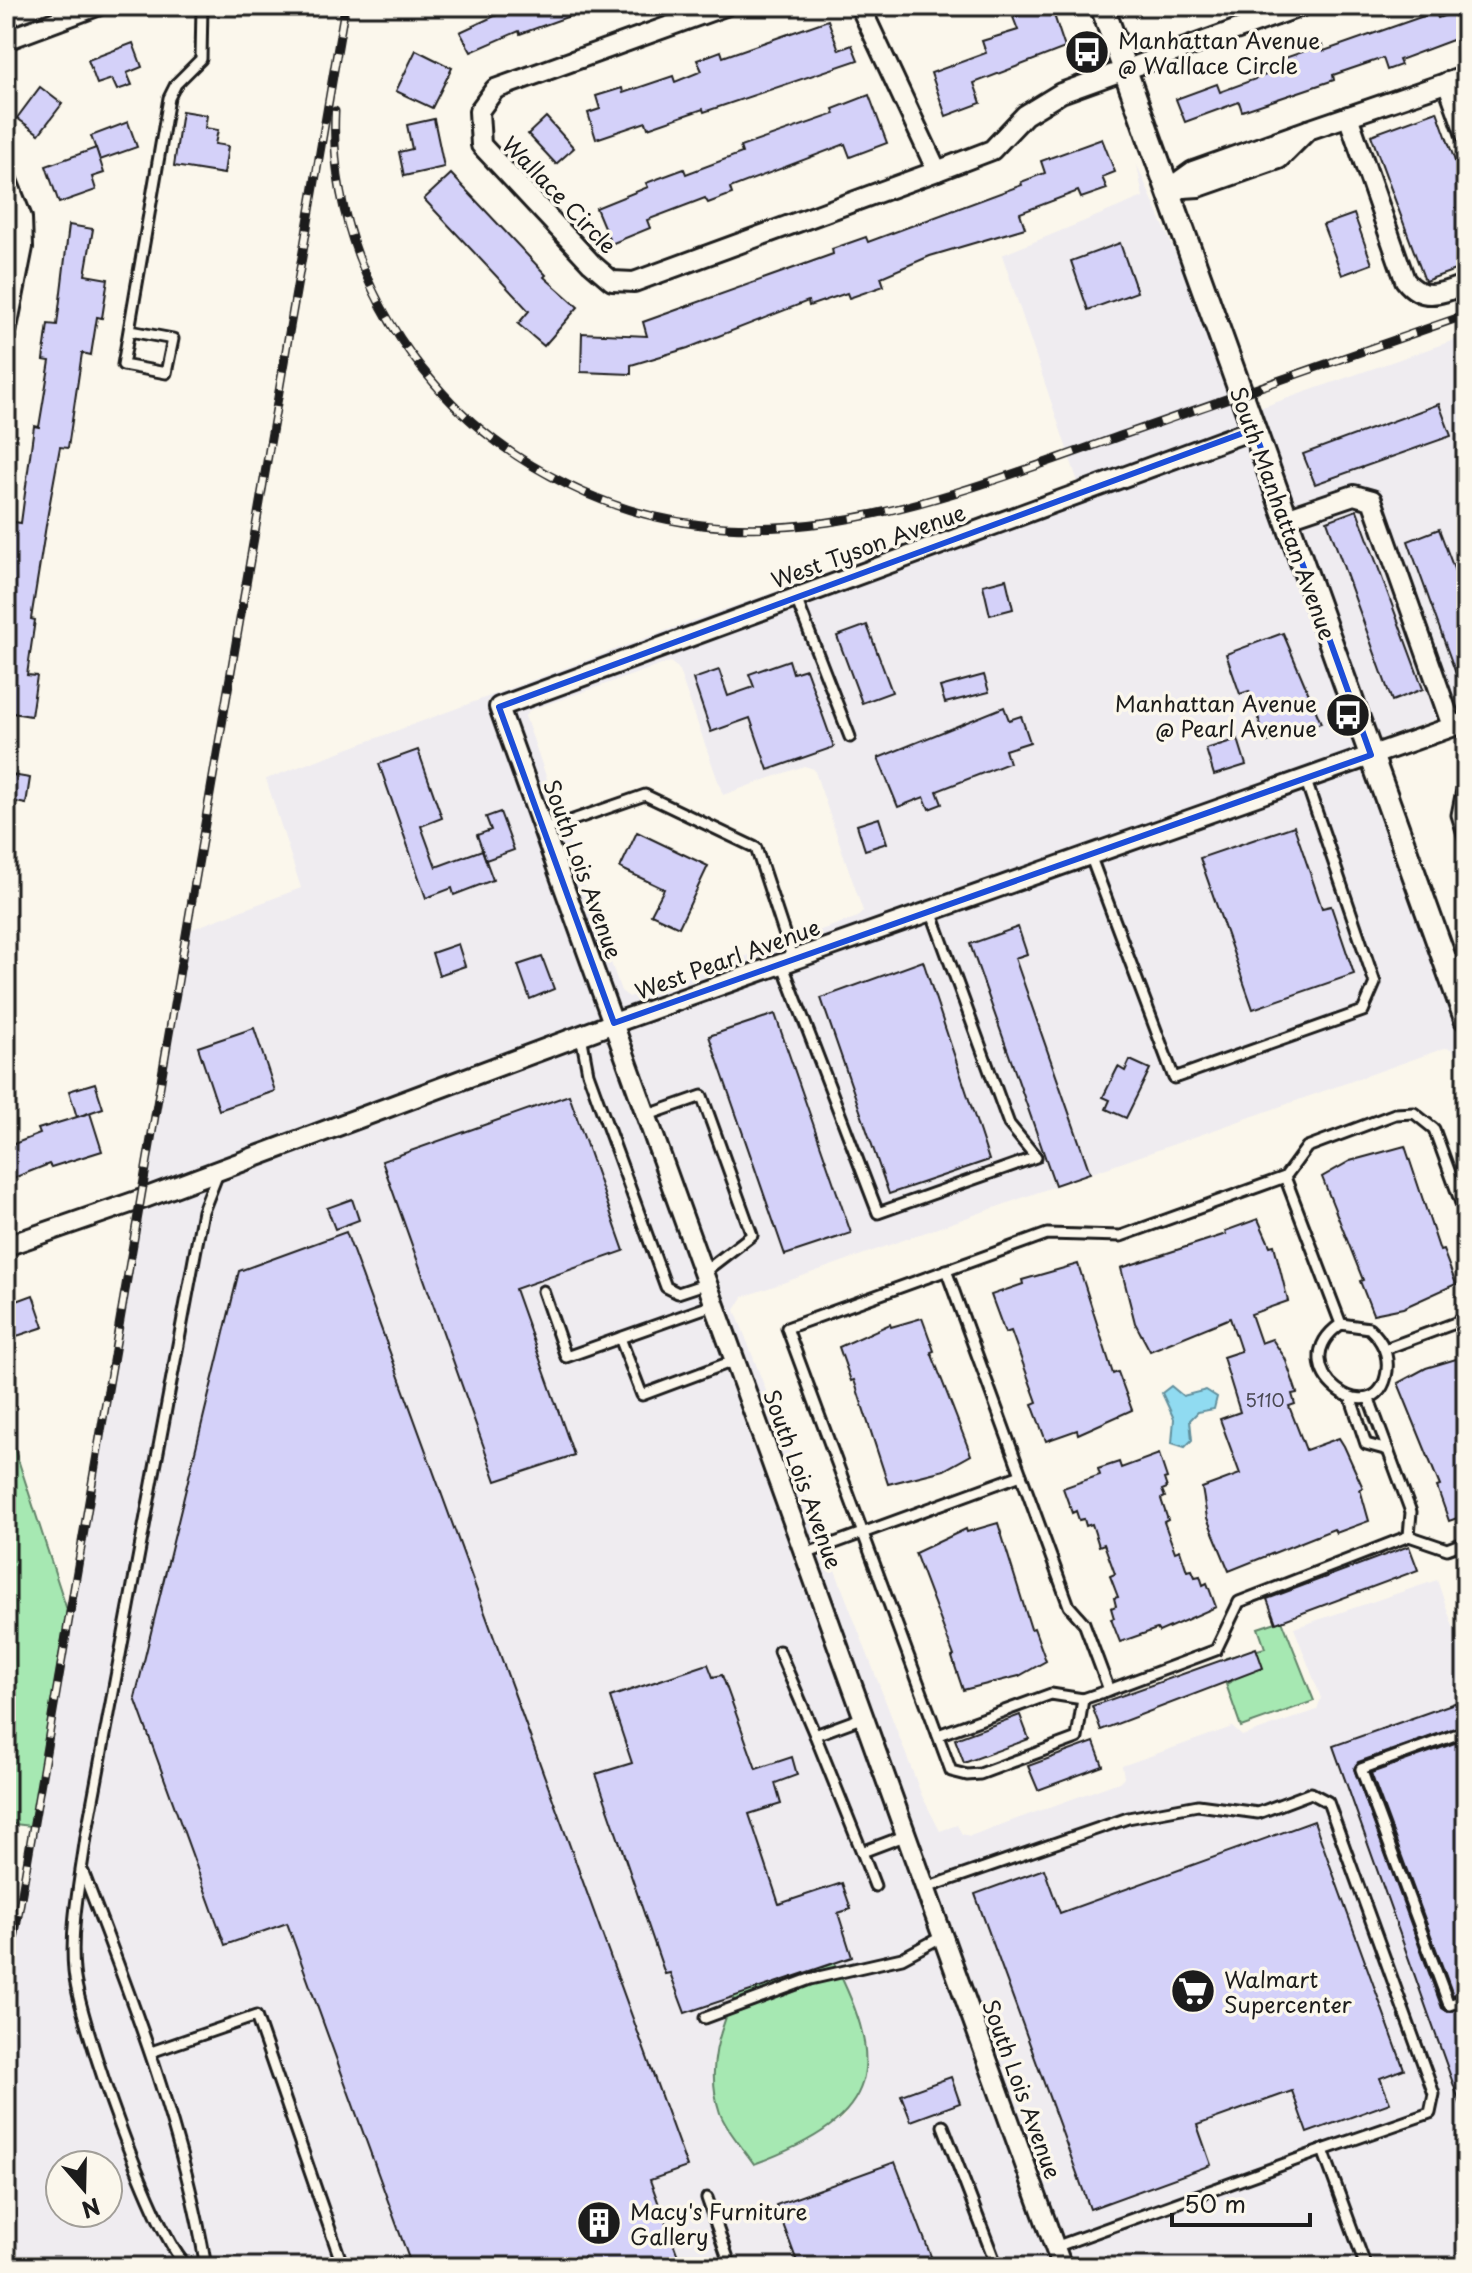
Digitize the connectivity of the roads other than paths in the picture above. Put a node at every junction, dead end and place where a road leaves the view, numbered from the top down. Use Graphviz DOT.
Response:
graph roads {
  1 [pos="97,6"];
  2 [pos="202,6"];
  3 [pos="725,6"];
  4 [pos="860,6"];
  5 [pos="1102,6"];
  6 [pos="1302,6"];
  7 [pos="6,40"];
  8 [pos="1124,68"];
  9 [pos="1466,76"];
  10 [pos="1447,82"];
  11 [pos="1348,116"];
  12 [pos="1466,135"];
  13 [pos="937,171"];
  14 [pos="6,178"];
  15 [pos="1168,189"];
  16 [pos="1466,284"];
  17 [pos="9,300"];
  18 [pos="130,331"];
  19 [pos="6,333"];
  20 [pos="1254,429"];
  21 [pos="1286,518"];
  22 [pos="796,598"];
  23 [pos="499,707"];
  24 [pos="1462,726"];
  25 [pos="850,737"];
  26 [pos="1371,755"];
  27 [pos="1466,770"];
  28 [pos="1305,778"];
  29 [pos="544,830"];
  30 [pos="1466,844"];
  31 [pos="1089,855"];
  32 [pos="931,911"];
  33 [pos="788,962"];
  34 [pos="1466,1019"];
  35 [pos="614,1023"];
  36 [pos="581,1035"];
  37 [pos="648,1115"];
  38 [pos="219,1170"];
  39 [pos="1285,1177"];
  40 [pos="1466,1217"];
  41 [pos="6,1246"];
  42 [pos="946,1270"];
  43 [pos="706,1277"];
  44 [pos="543,1291"];
  45 [pos="716,1304"];
  46 [pos="1466,1319"];
  47 [pos="1341,1324"];
  48 [pos="620,1338"];
  49 [pos="1385,1349"];
  50 [pos="736,1360"];
  51 [pos="1351,1399"];
  52 [pos="1369,1399"];
  53 [pos="1388,1450"];
  54 [pos="1021,1475"];
  55 [pos="865,1532"];
  56 [pos="1409,1536"];
  57 [pos="1466,1542"];
  58 [pos="805,1554"];
  59 [pos="779,1651"];
  60 [pos="1109,1690"];
  61 [pos="1083,1699"];
  62 [pos="864,1717"];
  63 [pos="1466,1731"];
  64 [pos="815,1735"];
  65 [pos="938,1735"];
  66 [pos="907,1835"];
  67 [pos="862,1852"];
  68 [pos="82,1869"];
  69 [pos="875,1886"];
  70 [pos="926,1888"];
  71 [pos="943,1936"];
  72 [pos="1466,1999"];
  73 [pos="705,2018"];
  74 [pos="151,2052"];
  75 [pos="943,2126"];
  76 [pos="1323,2150"];
  77 [pos="707,2198"];
  78 [pos="1055,2247"];
  79 [pos="188,2267"];
  80 [pos="206,2267"];
  81 [pos="343,2267"];
  82 [pos="731,2267"];
  83 [pos="997,2267"];
  84 [pos="1062,2267"];
  85 [pos="1366,2267"];
  1 -- 7 [label="street"];
  2 -- 18 [label="lane"];
  3 -- 13 [label="street, Wallace Circle"];
  4 -- 13 [label="street"];
  5 -- 8 [label="street, South Manhattan Avenue"];
  6 -- 8 [label="street, Wallace Circle"];
  8 -- 13 [label="street, Wallace Circle"];
  8 -- 15 [label="street, South Manhattan Avenue"];
  9 -- 10 [label="street"];
  10 -- 11 [label="street"];
  10 -- 12 [label="street"];
  11 -- 15 [label="street"];
  11 -- 16 [label="street"];
  14 -- 17 [label="street"];
  15 -- 20 [label="street, South Manhattan Avenue"];
  17 -- 19 [label="street"];
  18 -- 18 [label="lane"];
  20 -- 21 [label="street, South Manhattan Avenue"];
  20 -- 22 [label="street, West Tyson Avenue"];
  21 -- 24 [label="street"];
  21 -- 26 [label="street, South Manhattan Avenue"];
  22 -- 23 [label="street, West Tyson Avenue"];
  22 -- 25 [label="lane"];
  23 -- 29 [label="street, South Lois Avenue"];
  24 -- 26 [label="street, West Pearl Avenue"];
  26 -- 28 [label="street, West Pearl Avenue"];
  26 -- 34 [label="street, South Manhattan Avenue"];
  27 -- 30 [label="lane"];
  28 -- 31 [label="street, West Pearl Avenue"];
  28 -- 31 [label="lane"];
  29 -- 33 [label="lane"];
  29 -- 35 [label="street, South Lois Avenue"];
  31 -- 32 [label="street, West Pearl Avenue"];
  32 -- 33 [label="street, West Pearl Avenue"];
  32 -- 33 [label="lane"];
  33 -- 35 [label="street, West Pearl Avenue"];
  35 -- 36 [label="street, West Pearl Avenue"];
  35 -- 37 [label="street, South Lois Avenue"];
  36 -- 38 [label="street, West Pearl Avenue"];
  36 -- 43 [label="lane"];
  37 -- 43 [label="street, South Lois Avenue"];
  37 -- 43 [label="lane"];
  38 -- 41 [label="street, West Pearl Avenue"];
  38 -- 68 [label="lane"];
  39 -- 40 [label="lane"];
  39 -- 42 [label="lane"];
  39 -- 47 [label="lane"];
  42 -- 54 [label="lane"];
  42 -- 55 [label="lane"];
  43 -- 45 [label="street, South Lois Avenue"];
  44 -- 48 [label="lane"];
  45 -- 48 [label="lane"];
  45 -- 50 [label="street, South Lois Avenue"];
  46 -- 49 [label="lane"];
  47 -- 49 [label="lane"];
  47 -- 51 [label="lane"];
  48 -- 50 [label="lane"];
  49 -- 52 [label="lane"];
  50 -- 58 [label="street, South Lois Avenue"];
  51 -- 52 [label="lane"];
  51 -- 53 [label="lane"];
  52 -- 53 [label="lane"];
  53 -- 56 [label="lane"];
  54 -- 55 [label="lane"];
  54 -- 60 [label="lane"];
  55 -- 58 [label="lane"];
  55 -- 65 [label="lane"];
  56 -- 57 [label="lane"];
  56 -- 60 [label="lane"];
  58 -- 62 [label="street, South Lois Avenue"];
  59 -- 64 [label="lane"];
  60 -- 61 [label="lane"];
  61 -- 65 [label="lane"];
  61 -- 65 [label="lane"];
  62 -- 64 [label="lane"];
  62 -- 66 [label="street, South Lois Avenue"];
  63 -- 72 [label="lane"];
  64 -- 67 [label="lane"];
  66 -- 67 [label="lane"];
  66 -- 70 [label="street, South Lois Avenue"];
  67 -- 69 [label="lane"];
  68 -- 74 [label="lane"];
  68 -- 79 [label="lane"];
  70 -- 71 [label="street, South Lois Avenue"];
  70 -- 76 [label="lane"];
  71 -- 73 [label="lane"];
  71 -- 78 [label="street, South Lois Avenue"];
  74 -- 80 [label="lane"];
  74 -- 81 [label="lane"];
  75 -- 83 [label="lane"];
  76 -- 78 [label="lane"];
  76 -- 85 [label="lane"];
  77 -- 82 [label="lane"];
  78 -- 84 [label="street, South Lois Avenue"];
}
